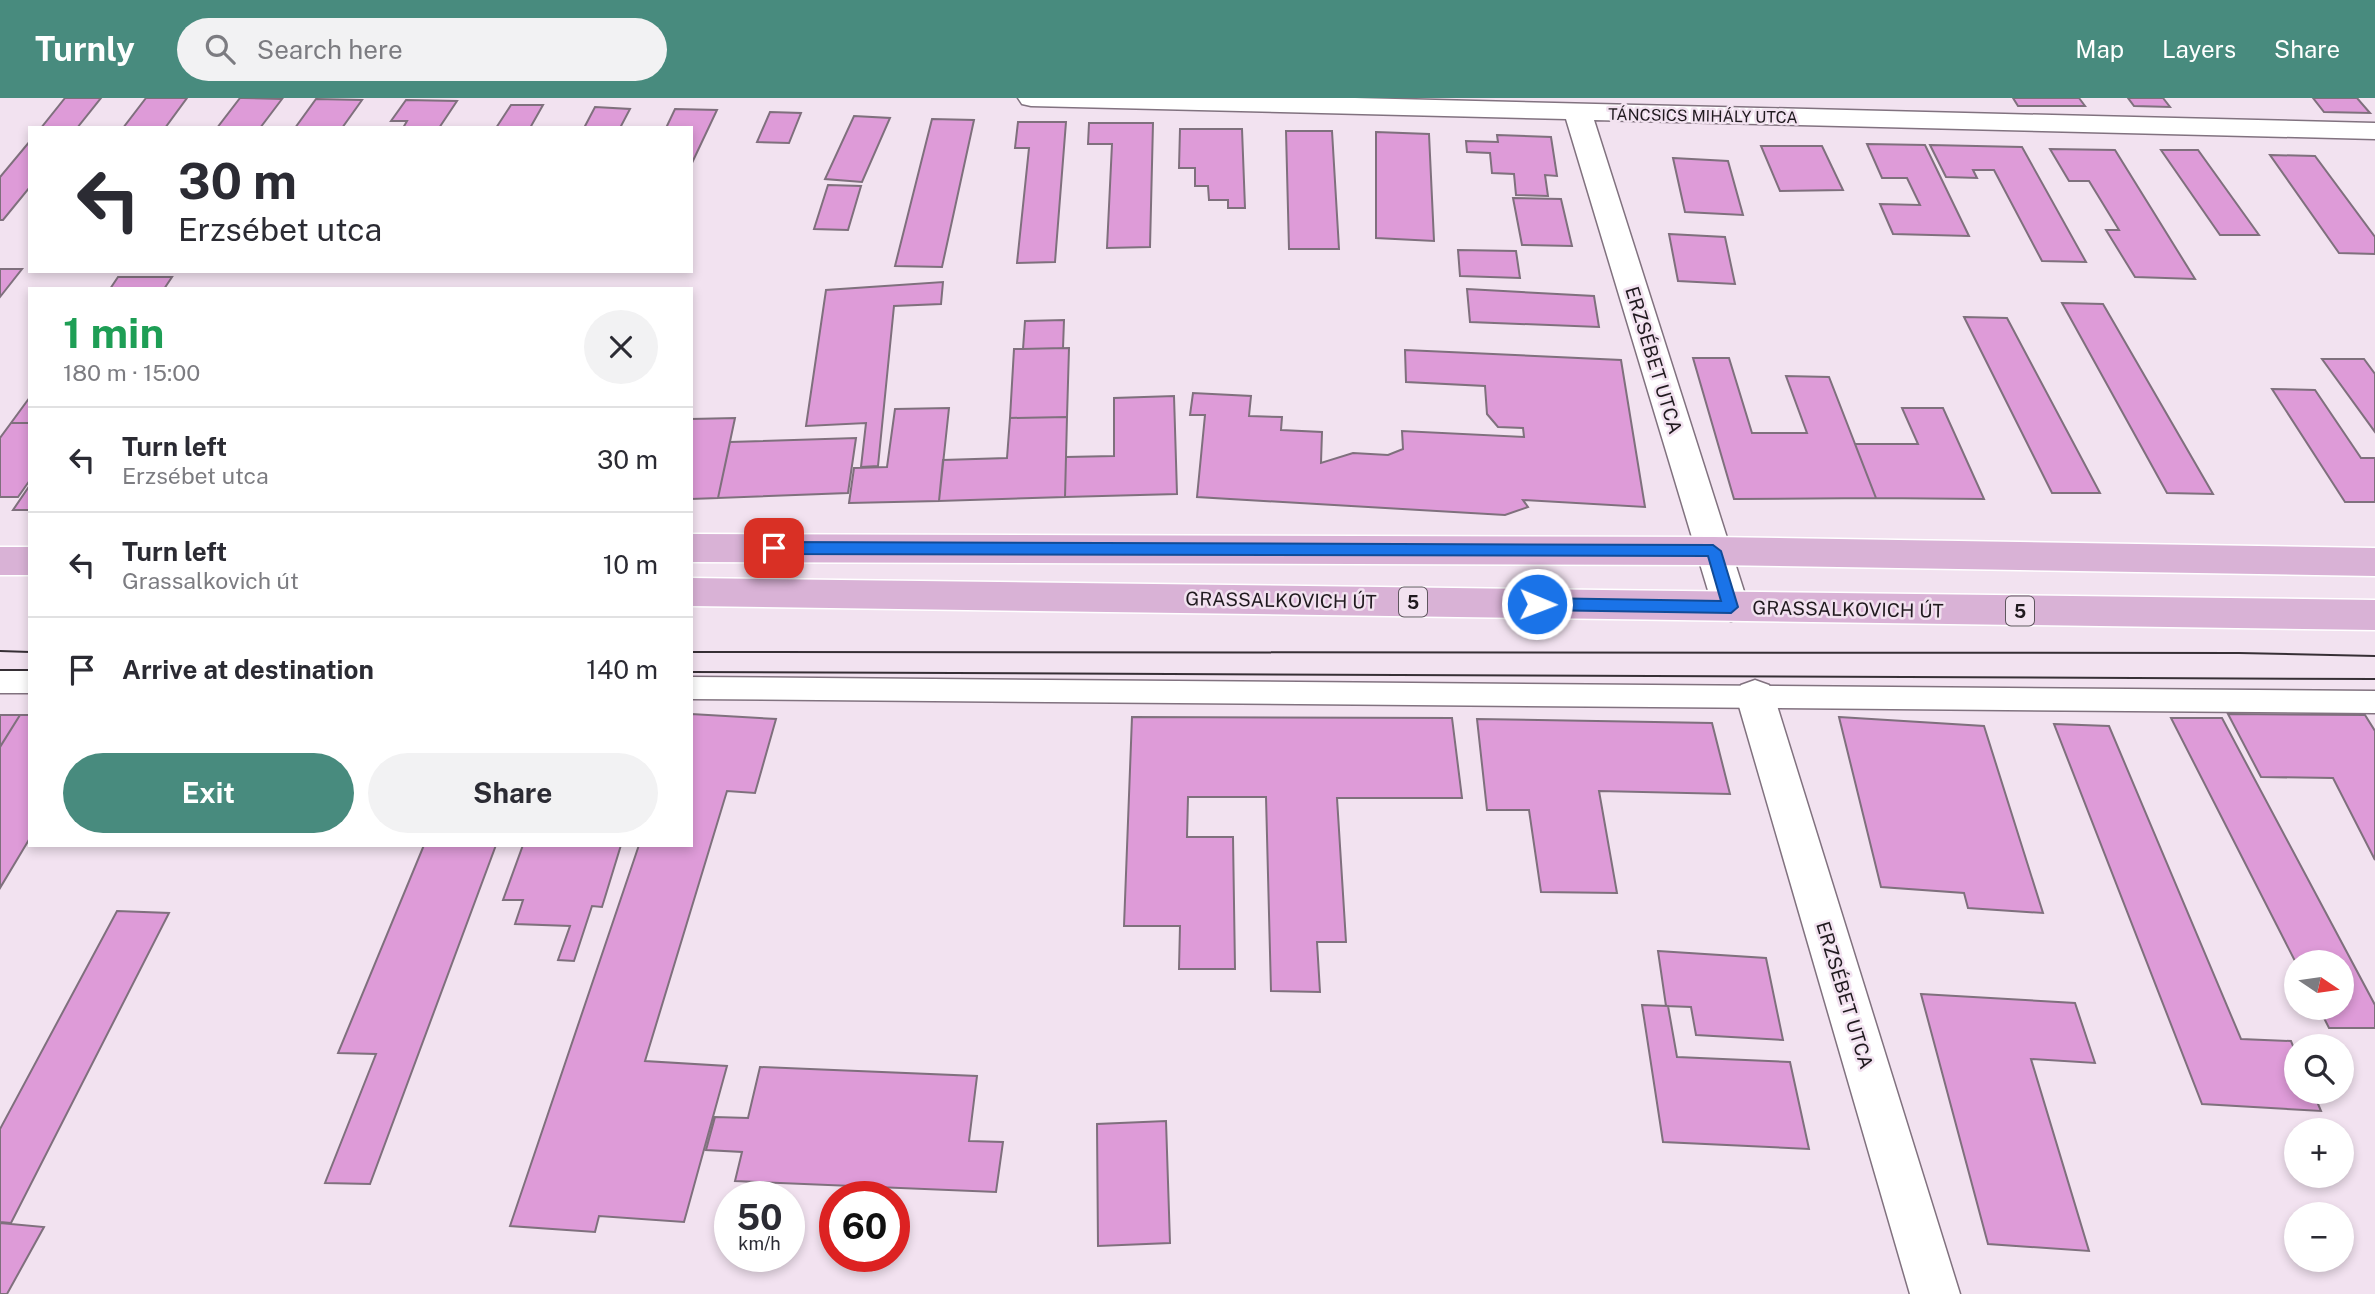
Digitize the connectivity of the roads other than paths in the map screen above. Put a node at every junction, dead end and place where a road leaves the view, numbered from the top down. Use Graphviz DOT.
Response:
graph roads {
  1 [pos="1031,98"];
  2 [pos="1578,113"];
  3 [pos="2375,131"];
  4 [pos="693,548"];
  5 [pos="1713,551"];
  6 [pos="0,561"];
  7 [pos="28,561"];
  8 [pos="2375,562"];
  9 [pos="693,592"];
  10 [pos="1731,607"];
  11 [pos="2375,615"];
  12 [pos="0,682"];
  13 [pos="28,682"];
  14 [pos="693,688"];
  15 [pos="1755,696"];
  16 [pos="2375,702"];
  17 [pos="1935,1294"];
  1 -- 2 [label="street, TÁNCSICS MIHÁLY UTCA"];
  2 -- 3 [label="street, TÁNCSICS MIHÁLY UTCA"];
  2 -- 5 [label="street, ERZSÉBET UTCA"];
  4 -- 5 [label="main road"];
  5 -- 8 [label="main road"];
  5 -- 10 [label="street, ERZSÉBET UTCA"];
  6 -- 7 [label="main road"];
  9 -- 10 [label="main road, GRASSALKOVICH ÚT / 5"];
  10 -- 11 [label="main road, GRASSALKOVICH ÚT / 5"];
  12 -- 13 [label="lane"];
  14 -- 15 [label="lane"];
  15 -- 16 [label="lane"];
  15 -- 17 [label="street, ERZSÉBET UTCA"];
}
